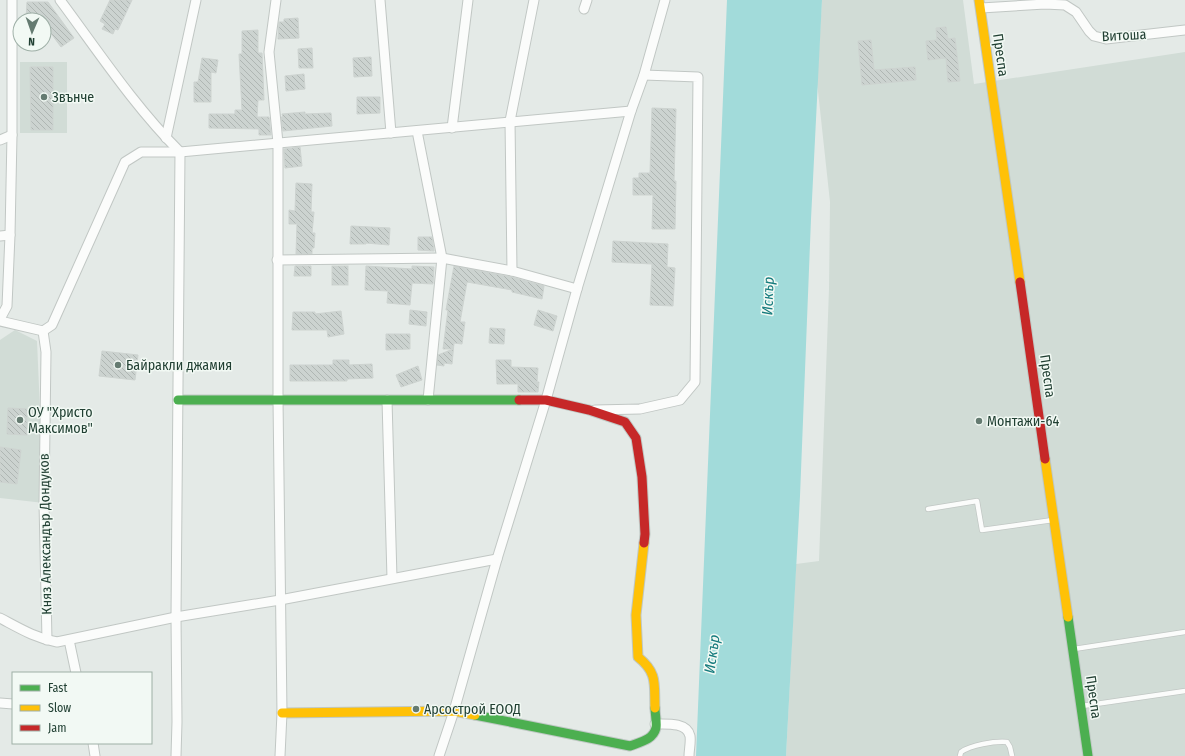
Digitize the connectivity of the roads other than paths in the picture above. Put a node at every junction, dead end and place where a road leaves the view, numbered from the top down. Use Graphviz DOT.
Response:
graph roads {
  1 [pos="12,0"];
  2 [pos="60,0"];
  3 [pos="196,0"];
  4 [pos="276,0"];
  5 [pos="380,0"];
  6 [pos="468,0"];
  7 [pos="534,0"];
  8 [pos="665,0"];
  9 [pos="1045,2"];
  10 [pos="980,4"];
  11 [pos="1185,30"];
  12 [pos="644,75"];
  13 [pos="631,111"];
  14 [pos="510,121"];
  15 [pos="452,128"];
  16 [pos="417,131"];
  17 [pos="391,133"];
  18 [pos="12,136"];
  19 [pos="166,138"];
  20 [pos="0,140"];
  21 [pos="278,143"];
  22 [pos="180,152"];
  23 [pos="10,235"];
  24 [pos="0,236"];
  25 [pos="442,258"];
  26 [pos="277,260"];
  27 [pos="512,271"];
  28 [pos="577,289"];
  29 [pos="0,320"];
  30 [pos="43,331"];
  31 [pos="178,400"];
  32 [pos="278,400"];
  33 [pos="387,400"];
  34 [pos="428,400"];
  35 [pos="546,400"];
  36 [pos="589,410"];
  37 [pos="928,509"];
  38 [pos="1054,520"];
  39 [pos="497,559"];
  40 [pos="392,578"];
  41 [pos="280,600"];
  42 [pos="176,617"];
  43 [pos="0,618"];
  44 [pos="1185,632"];
  45 [pos="47,640"];
  46 [pos="69,640"];
  47 [pos="1073,649"];
  48 [pos="76,672"];
  49 [pos="1185,691"];
  50 [pos="0,702"];
  51 [pos="12,704"];
  52 [pos="1081,706"];
  53 [pos="454,711"];
  54 [pos="282,713"];
  55 [pos="656,724"];
  56 [pos="93,744"];
  57 [pos="630,746"];
  58 [pos="438,754"];
  59 [pos="96,756"];
  60 [pos="176,756"];
  61 [pos="280,756"];
  62 [pos="630,756"];
  63 [pos="689,756"];
  64 [pos="960,756"];
  65 [pos="1012,756"];
  66 [pos="1088,756"];
  1 -- 18 [label="street"];
  2 -- 19 [label="street"];
  3 -- 19 [label="street"];
  4 -- 21 [label="street"];
  5 -- 17 [label="street"];
  6 -- 15 [label="street"];
  7 -- 14 [label="street"];
  8 -- 12 [label="street"];
  9 -- 10 [label="street, Витоша"];
  9 -- 11 [label="street, Витоша"];
  10 -- 38 [label="street, Преспа"];
  12 -- 13 [label="street"];
  12 -- 36 [label="street"];
  13 -- 14 [label="street"];
  13 -- 28 [label="street"];
  14 -- 15 [label="street"];
  14 -- 27 [label="street"];
  15 -- 16 [label="street"];
  16 -- 17 [label="street"];
  16 -- 25 [label="street"];
  17 -- 21 [label="street"];
  18 -- 20 [label="street"];
  18 -- 23 [label="street"];
  19 -- 22 [label="street"];
  21 -- 22 [label="street"];
  21 -- 26 [label="street"];
  22 -- 30 [label="street"];
  22 -- 31 [label="street"];
  23 -- 24 [label="street"];
  23 -- 29 [label="street"];
  25 -- 26 [label="street"];
  25 -- 27 [label="street"];
  25 -- 34 [label="street"];
  26 -- 32 [label="street"];
  27 -- 28 [label="street"];
  28 -- 35 [label="street"];
  29 -- 30 [label="street"];
  30 -- 45 [label="street, Княз Александър Дондуков"];
  31 -- 32 [label="street"];
  31 -- 42 [label="street"];
  32 -- 33 [label="street"];
  32 -- 41 [label="street"];
  33 -- 34 [label="street"];
  33 -- 40 [label="street"];
  34 -- 35 [label="street"];
  35 -- 36 [label="street"];
  35 -- 39 [label="street"];
  36 -- 55 [label="street"];
  37 -- 38 [label="lane"];
  38 -- 47 [label="street, Преспа"];
  39 -- 40 [label="street"];
  39 -- 53 [label="street"];
  40 -- 41 [label="street"];
  41 -- 42 [label="street"];
  41 -- 54 [label="street"];
  42 -- 46 [label="street"];
  42 -- 60 [label="street"];
  43 -- 45 [label="street"];
  44 -- 47 [label="lane"];
  45 -- 46 [label="street"];
  46 -- 48 [label="street"];
  47 -- 52 [label="street, Преспа"];
  49 -- 52 [label="lane"];
  50 -- 51 [label="street"];
  52 -- 66 [label="street, Преспа"];
  53 -- 54 [label="street"];
  53 -- 57 [label="street"];
  53 -- 58 [label="street"];
  54 -- 61 [label="street"];
  55 -- 57 [label="street"];
  55 -- 63 [label="street"];
  56 -- 59 [label="street"];
  57 -- 62 [label="street"];
  64 -- 65 [label="lane"];
}
